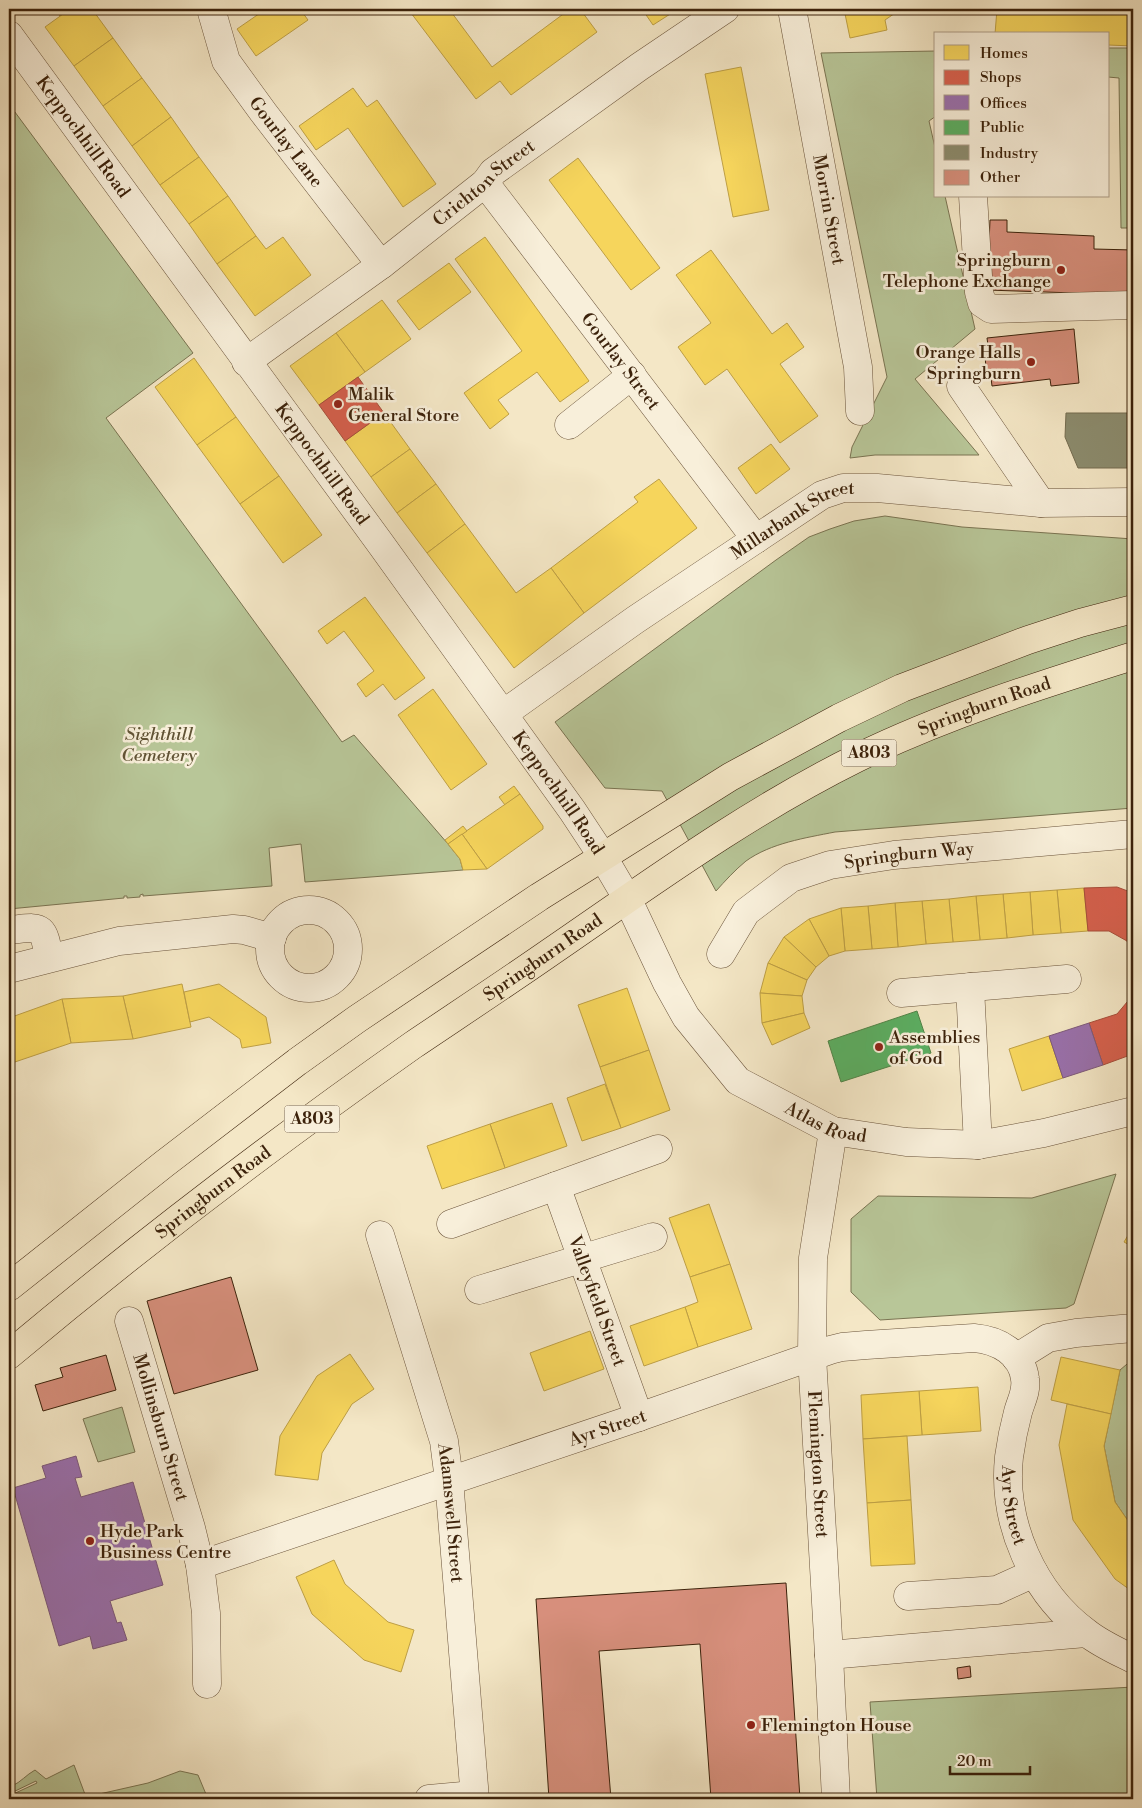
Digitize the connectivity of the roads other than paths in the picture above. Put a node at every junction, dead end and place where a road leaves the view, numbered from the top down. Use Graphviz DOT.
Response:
graph roads {
  1 [pos="211,9"];
  2 [pos="725,9"];
  3 [pos="792,9"];
  4 [pos="9,35"];
  5 [pos="485,184"];
  6 [pos="973,198"];
  7 [pos="381,265"];
  8 [pos="1133,305"];
  9 [pos="246,362"];
  10 [pos="632,375"];
  11 [pos="960,386"];
  12 [pos="860,412"];
  13 [pos="569,426"];
  14 [pos="1133,502"];
  15 [pos="1041,503"];
  16 [pos="756,539"];
  17 [pos="1133,609"];
  18 [pos="1133,656"];
  19 [pos="503,714"];
  20 [pos="1133,834"];
  21 [pos="603,857"];
  22 [pos="627,898"];
  23 [pos="9,930"];
  24 [pos="272,938"];
  25 [pos="721,954"];
  26 [pos="49,958"];
  27 [pos="9,969"];
  28 [pos="1067,979"];
  29 [pos="970,987"];
  30 [pos="901,993"];
  31 [pos="1133,1111"];
  32 [pos="833,1131"];
  33 [pos="978,1145"];
  34 [pos="658,1149"];
  35 [pos="556,1186"];
  36 [pos="451,1224"];
  37 [pos="380,1235"];
  38 [pos="653,1237"];
  39 [pos="582,1259"];
  40 [pos="9,1287"];
  41 [pos="479,1290"];
  42 [pos="129,1320"];
  43 [pos="1133,1328"];
  44 [pos="9,1355"];
  45 [pos="812,1356"];
  46 [pos="1016,1358"];
  47 [pos="639,1417"];
  48 [pos="449,1480"];
  49 [pos="200,1565"];
  50 [pos="1034,1574"];
  51 [pos="908,1596"];
  52 [pos="1086,1633"];
  53 [pos="830,1655"];
  54 [pos="1133,1659"];
  55 [pos="207,1684"];
  56 [pos="474,1797"];
  57 [pos="429,1799"];
  58 [pos="836,1799"];
  1 -- 7 [label="street, Gourlay Lane"];
  2 -- 5 [label="street, Crichton Street"];
  3 -- 12 [label="street, Morrin Street"];
  4 -- 9 [label="street, Keppochhill Road"];
  5 -- 7 [label="street, Crichton Street"];
  5 -- 10 [label="street, Gourlay Street"];
  6 -- 8 [label="street"];
  7 -- 9 [label="street, Crichton Street"];
  9 -- 19 [label="street, Keppochhill Road"];
  10 -- 13 [label="street"];
  10 -- 16 [label="street, Gourlay Street"];
  11 -- 15 [label="street"];
  14 -- 15 [label="street, Millarbank Street"];
  15 -- 16 [label="street, Millarbank Street"];
  16 -- 19 [label="street, Millarbank Street"];
  17 -- 21 [label="main road, A803"];
  18 -- 22 [label="main road, Springburn Road / A803"];
  19 -- 21 [label="street, Keppochhill Road"];
  20 -- 25 [label="street, Springburn Way"];
  21 -- 22 [label="street, Keppochhill Road"];
  21 -- 40 [label="main road, A803"];
  22 -- 32 [label="street, Atlas Road"];
  22 -- 44 [label="main road, Springburn Road / A803"];
  23 -- 26 [label="street"];
  24 -- 26 [label="street"];
  26 -- 27 [label="street"];
  28 -- 29 [label="street"];
  29 -- 30 [label="street"];
  29 -- 33 [label="street"];
  31 -- 33 [label="street, Atlas Road"];
  32 -- 33 [label="street, Atlas Road"];
  32 -- 45 [label="street, Flemington Street"];
  34 -- 35 [label="street"];
  35 -- 36 [label="street"];
  35 -- 39 [label="street, Valleyfield Street"];
  37 -- 48 [label="street, Adamswell Street"];
  38 -- 39 [label="street"];
  39 -- 41 [label="street"];
  39 -- 47 [label="street, Valleyfield Street"];
  42 -- 49 [label="street, Mollinsburn Street"];
  43 -- 46 [label="street"];
  45 -- 46 [label="street, Ayr Street"];
  45 -- 47 [label="street, Ayr Street"];
  45 -- 53 [label="street, Flemington Street"];
  46 -- 50 [label="street, Ayr Street"];
  47 -- 48 [label="street, Ayr Street"];
  48 -- 49 [label="street, Ayr Street"];
  48 -- 56 [label="street, Adamswell Street"];
  49 -- 55 [label="street, Mollinsburn Street"];
  50 -- 51 [label="street"];
  50 -- 52 [label="street, Ayr Street"];
  52 -- 53 [label="street"];
  52 -- 54 [label="street, Ayr Street"];
  53 -- 58 [label="street, Flemington Street"];
  56 -- 57 [label="street"];
}
